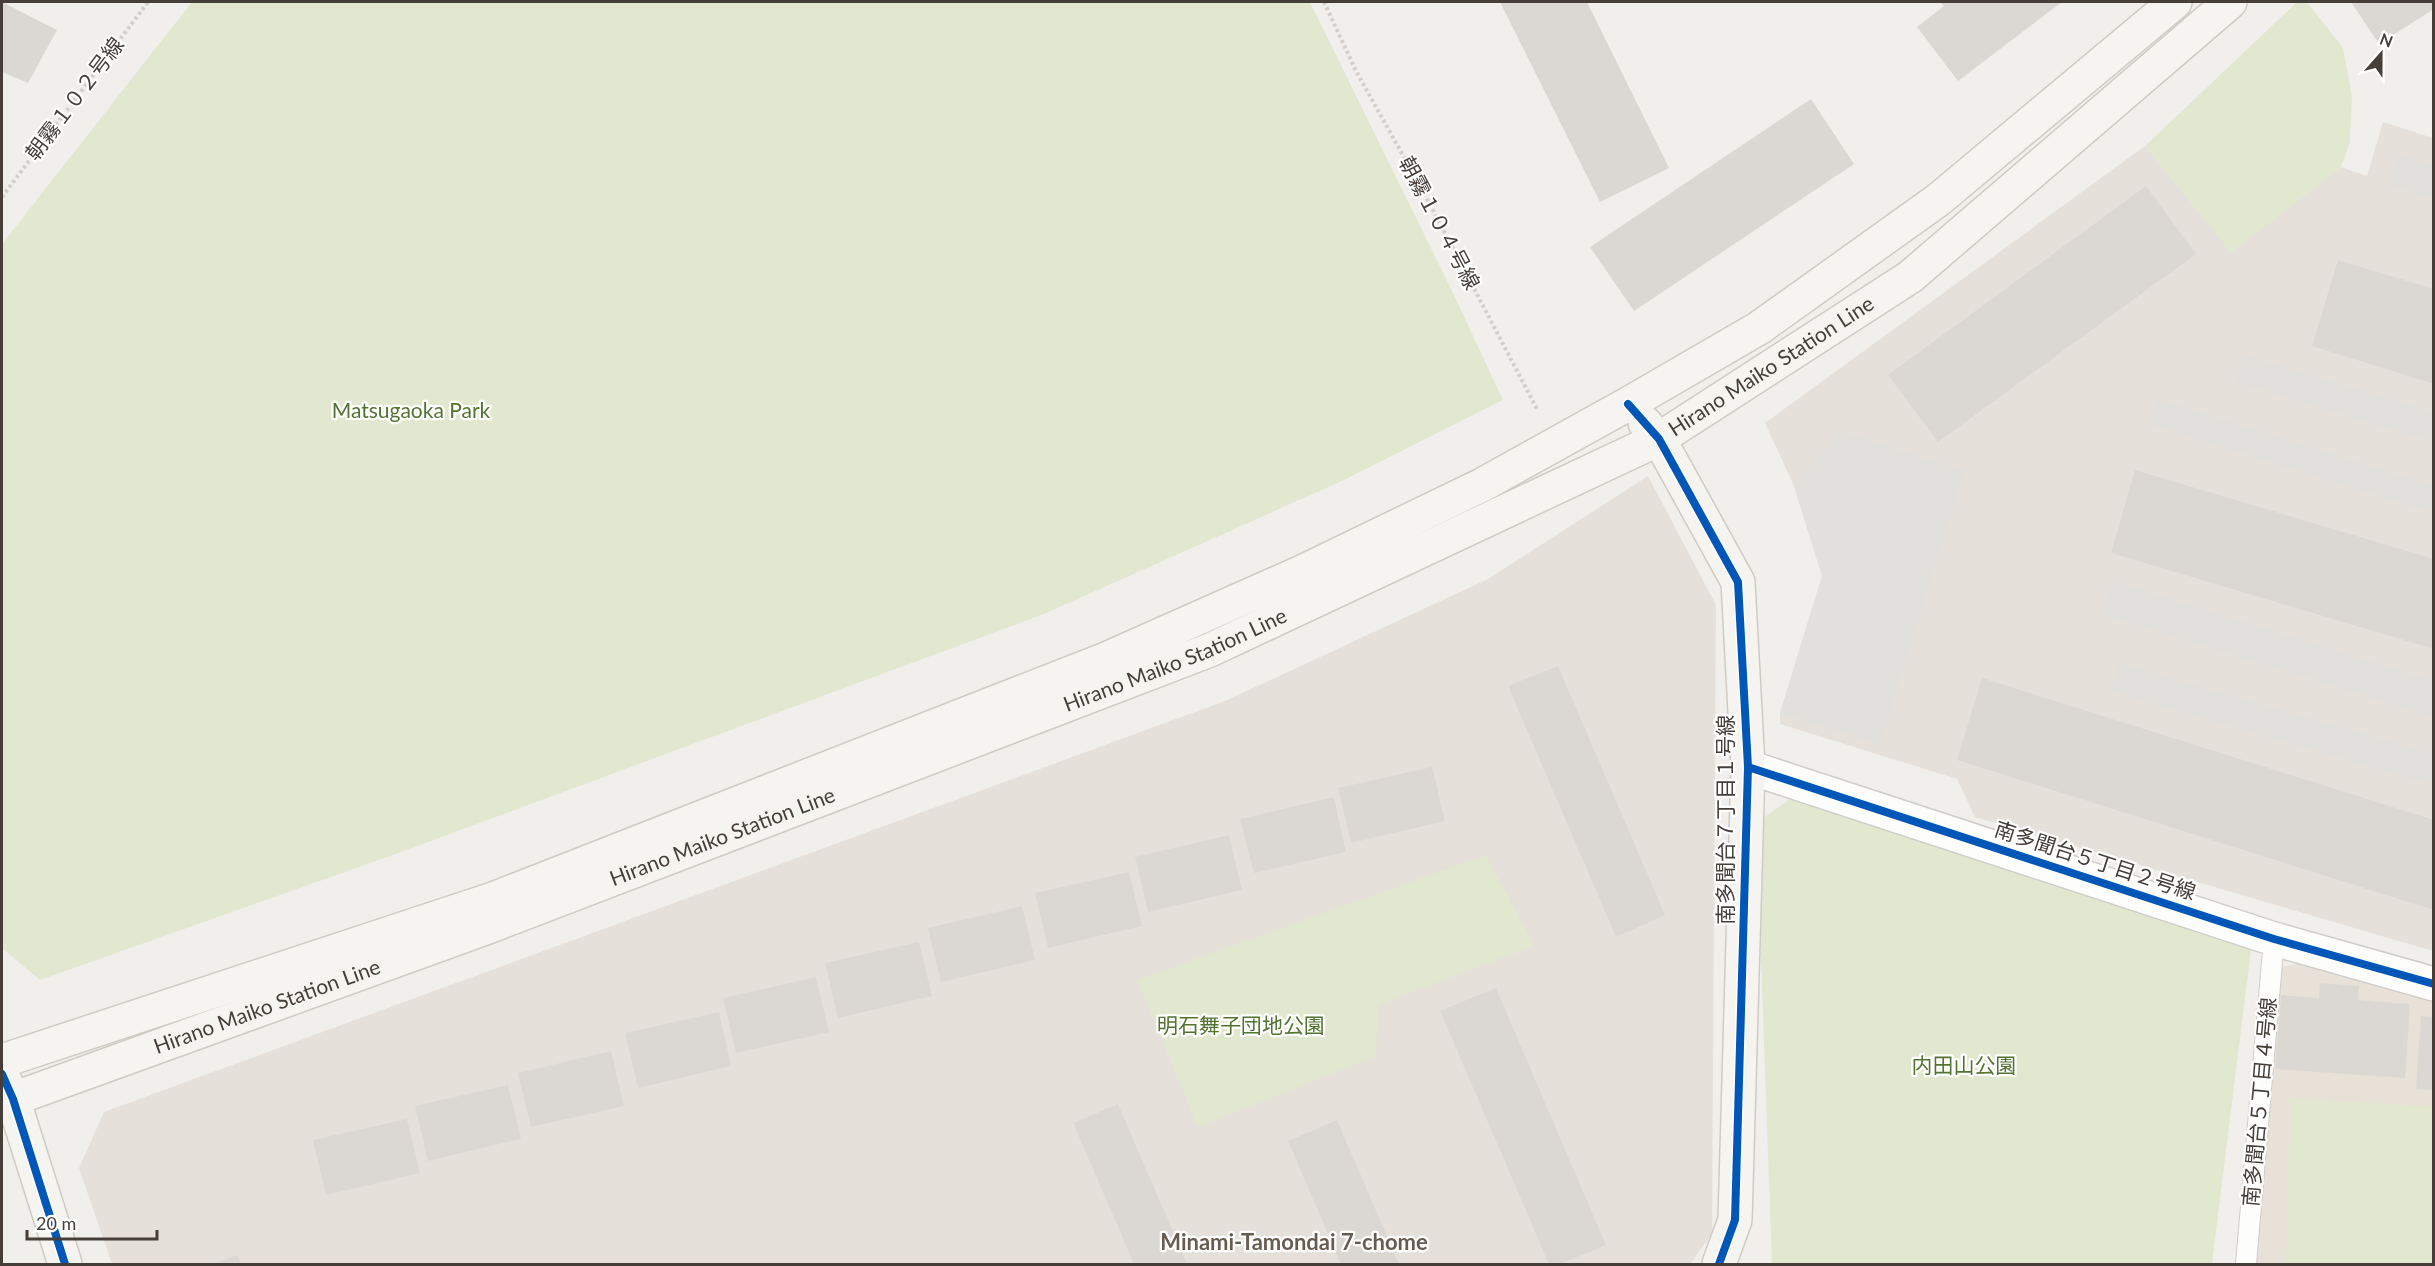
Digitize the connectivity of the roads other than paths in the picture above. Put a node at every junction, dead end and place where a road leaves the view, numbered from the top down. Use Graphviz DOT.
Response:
graph roads {
  1 [pos="2175,2"];
  2 [pos="2230,2"];
  3 [pos="1628,404"];
  4 [pos="1659,439"];
  5 [pos="1748,767"];
  6 [pos="2274,939"];
  7 [pos="2433,984"];
  8 [pos="2,1061"];
  9 [pos="5,1092"];
  10 [pos="65,1264"];
  11 [pos="1719,1264"];
  12 [pos="2246,1264"];
  1 -- 3 [label="main road, Hirano Maiko Station Line"];
  2 -- 4 [label="main road, Hirano Maiko Station Line"];
  3 -- 4 [label="main road, 南多聞台７丁目１号線"];
  3 -- 8 [label="main road, Hirano Maiko Station Line"];
  4 -- 5 [label="main road, 南多聞台７丁目１号線"];
  4 -- 9 [label="main road, Hirano Maiko Station Line"];
  5 -- 6 [label="street, 南多聞台５丁目２号線"];
  5 -- 11 [label="main road, 南多聞台７丁目１号線"];
  6 -- 7 [label="street, 南多聞台５丁目２号線"];
  6 -- 12 [label="lane, 南多聞台５丁目４号線"];
  9 -- 10 [label="main road"];
}
